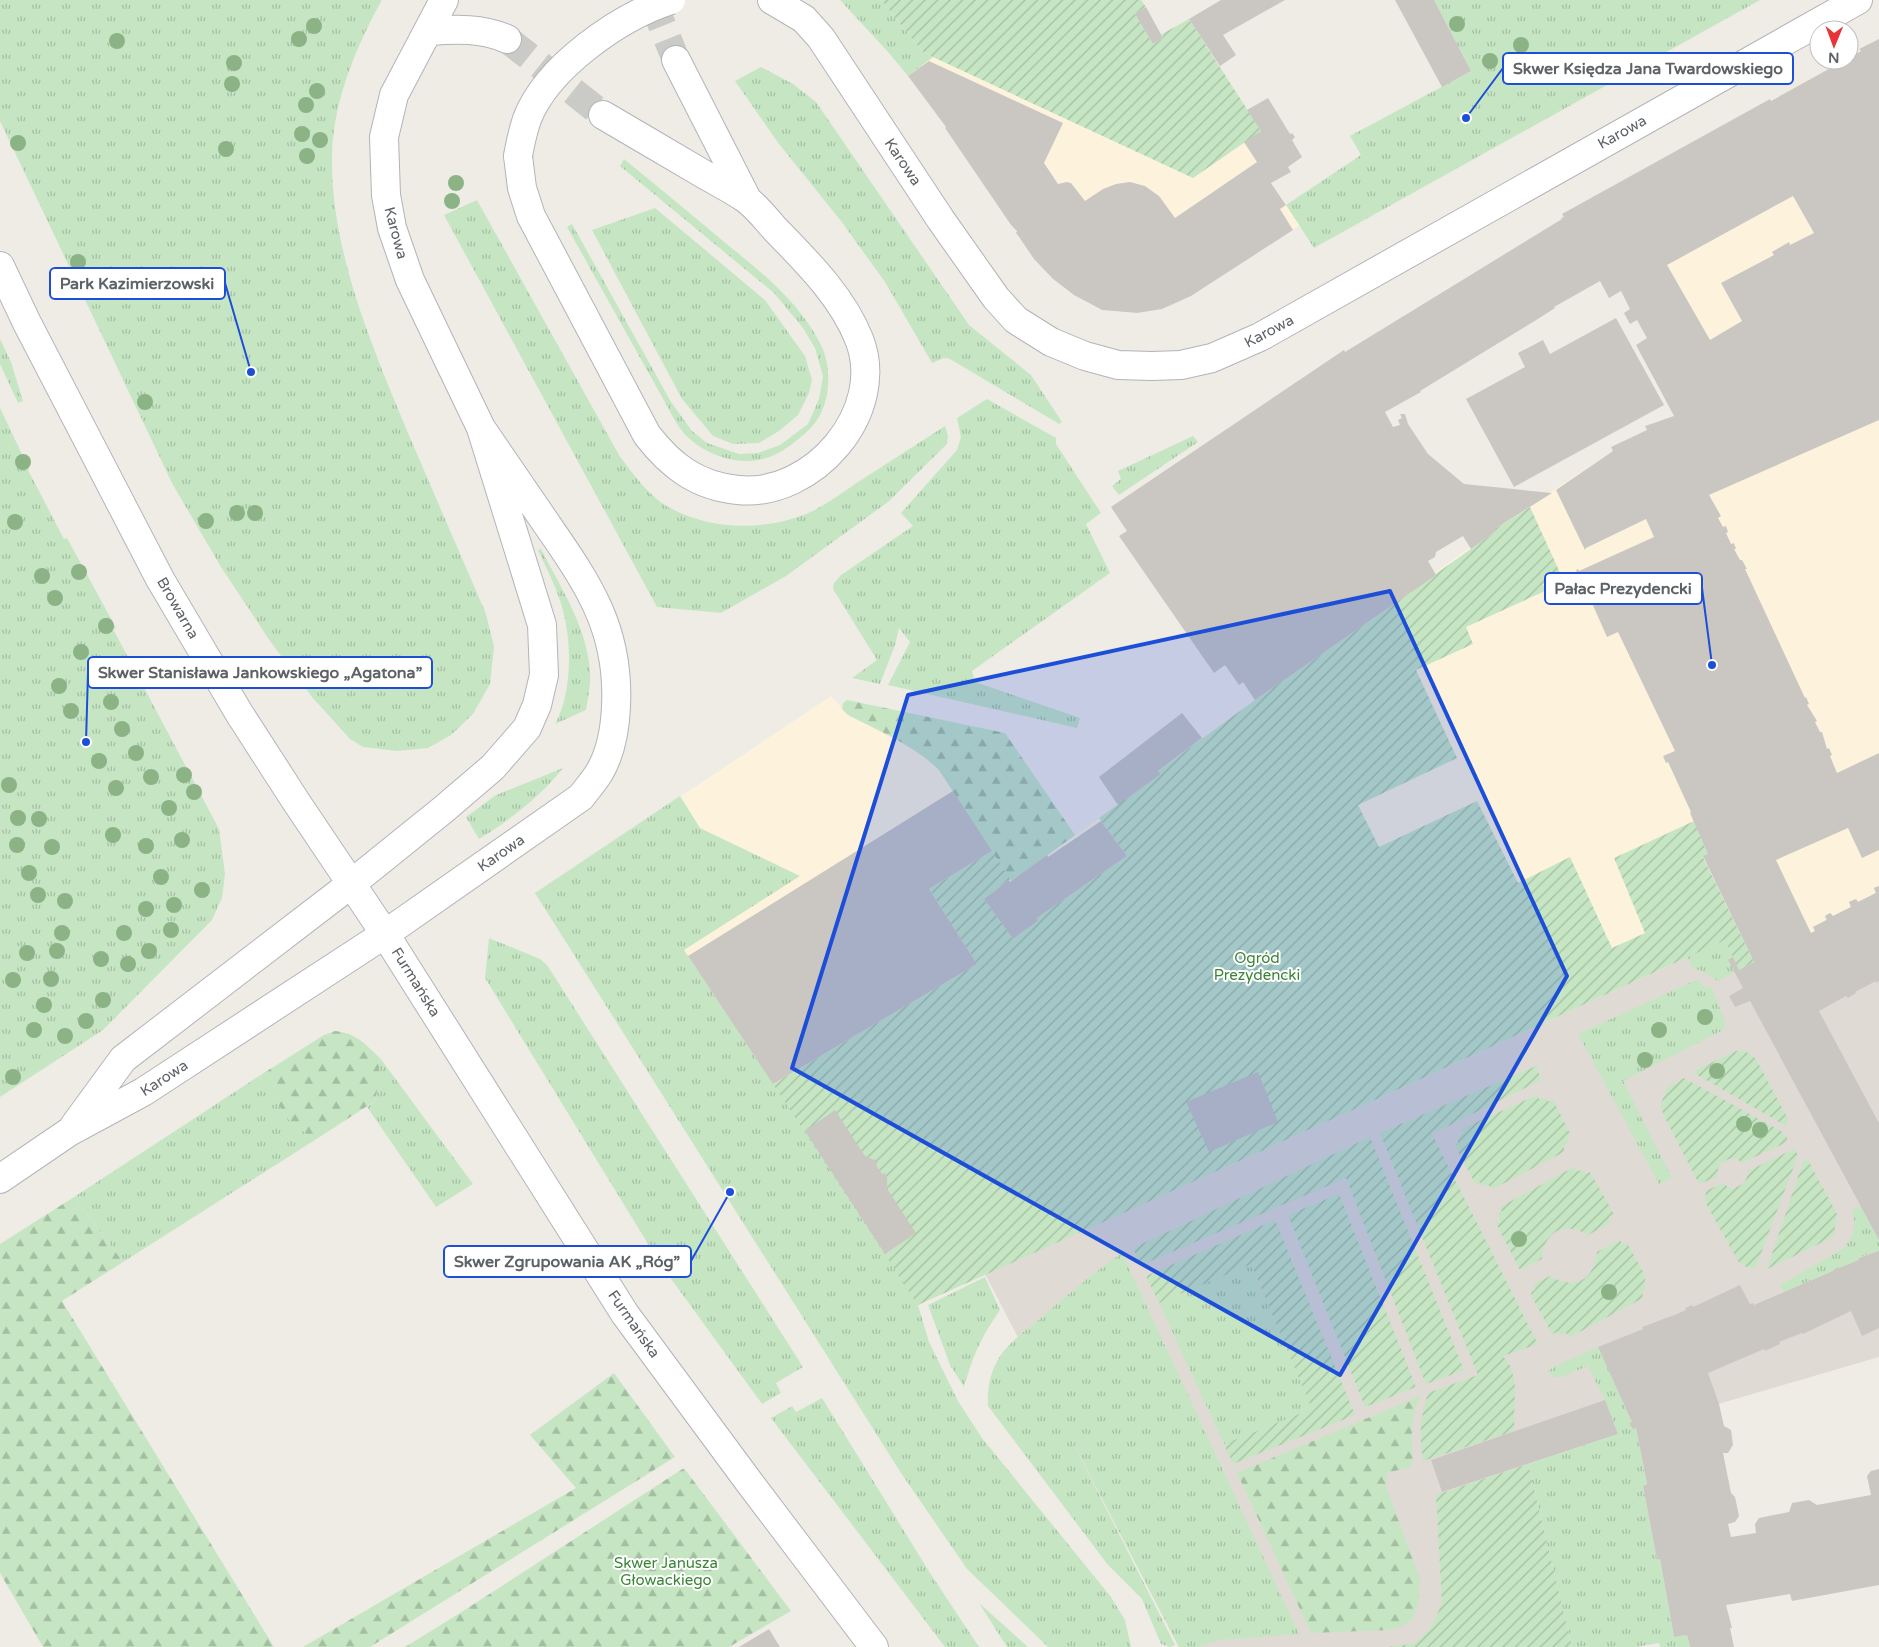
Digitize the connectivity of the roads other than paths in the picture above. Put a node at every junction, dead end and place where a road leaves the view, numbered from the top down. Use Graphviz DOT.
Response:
graph roads {
  1 [pos="444,0"];
  2 [pos="671,0"];
  3 [pos="772,0"];
  4 [pos="1858,0"];
  5 [pos="429,31"];
  6 [pos="507,39"];
  7 [pos="676,60"];
  8 [pos="603,115"];
  9 [pos="747,199"];
  10 [pos="0,266"];
  11 [pos="481,428"];
  12 [pos="351,884"];
  13 [pos="385,934"];
  14 [pos="70,1132"];
  15 [pos="0,1178"];
  16 [pos="874,1647"];
  1 -- 5 [label="street, Karowa"];
  2 -- 9 [label="street, bridge"];
  3 -- 4 [label="street, Karowa"];
  5 -- 6 [label="street"];
  5 -- 11 [label="street, Karowa"];
  7 -- 9 [label="street"];
  8 -- 9 [label="street"];
  10 -- 12 [label="street, Browarna"];
  11 -- 12 [label="street, Karowa"];
  11 -- 13 [label="street, Karowa"];
  12 -- 13 [label="street, Browarna"];
  12 -- 14 [label="street, Karowa"];
  13 -- 14 [label="street, Karowa"];
  13 -- 16 [label="street, Furmańska"];
  14 -- 15 [label="street, Karowa"];
}
